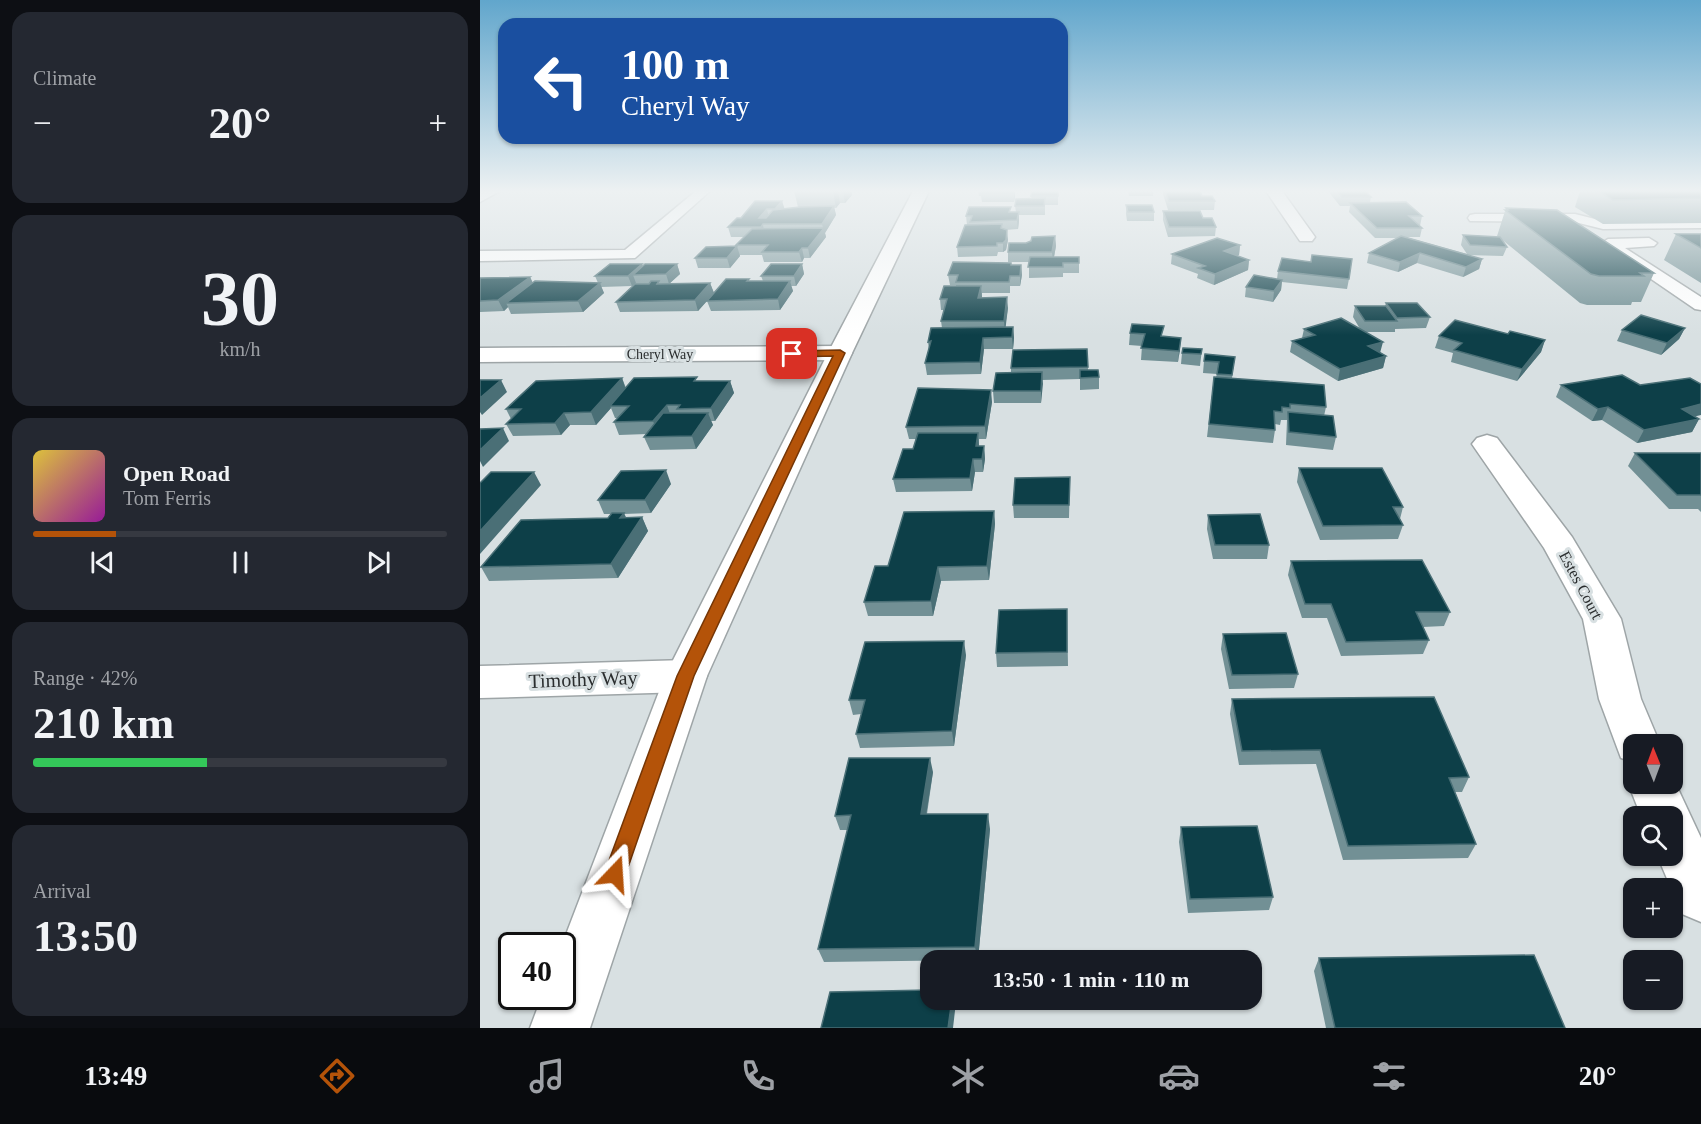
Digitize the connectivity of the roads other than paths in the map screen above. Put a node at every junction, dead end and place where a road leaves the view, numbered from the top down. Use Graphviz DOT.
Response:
graph roads {
  1 [pos="648,239"];
  2 [pos="897,239"];
  3 [pos="1666,243"];
  4 [pos="480,256"];
  5 [pos="1701,305"];
  6 [pos="840,353"];
  7 [pos="480,355"];
  8 [pos="1487,444"];
  9 [pos="686,676"];
  10 [pos="480,682"];
  11 [pos="1633,734"];
  12 [pos="1683,855"];
  13 [pos="1701,894"];
  14 [pos="560,1028"];
  1 -- 4 [label="lane"];
  2 -- 6 [label="street"];
  3 -- 5 [label="lane"];
  6 -- 7 [label="street, Cheryl Way"];
  6 -- 9 [label="street"];
  8 -- 11 [label="street, Estes Court"];
  9 -- 10 [label="street, Timothy Way"];
  9 -- 14 [label="street"];
  12 -- 13 [label="street"];
}
